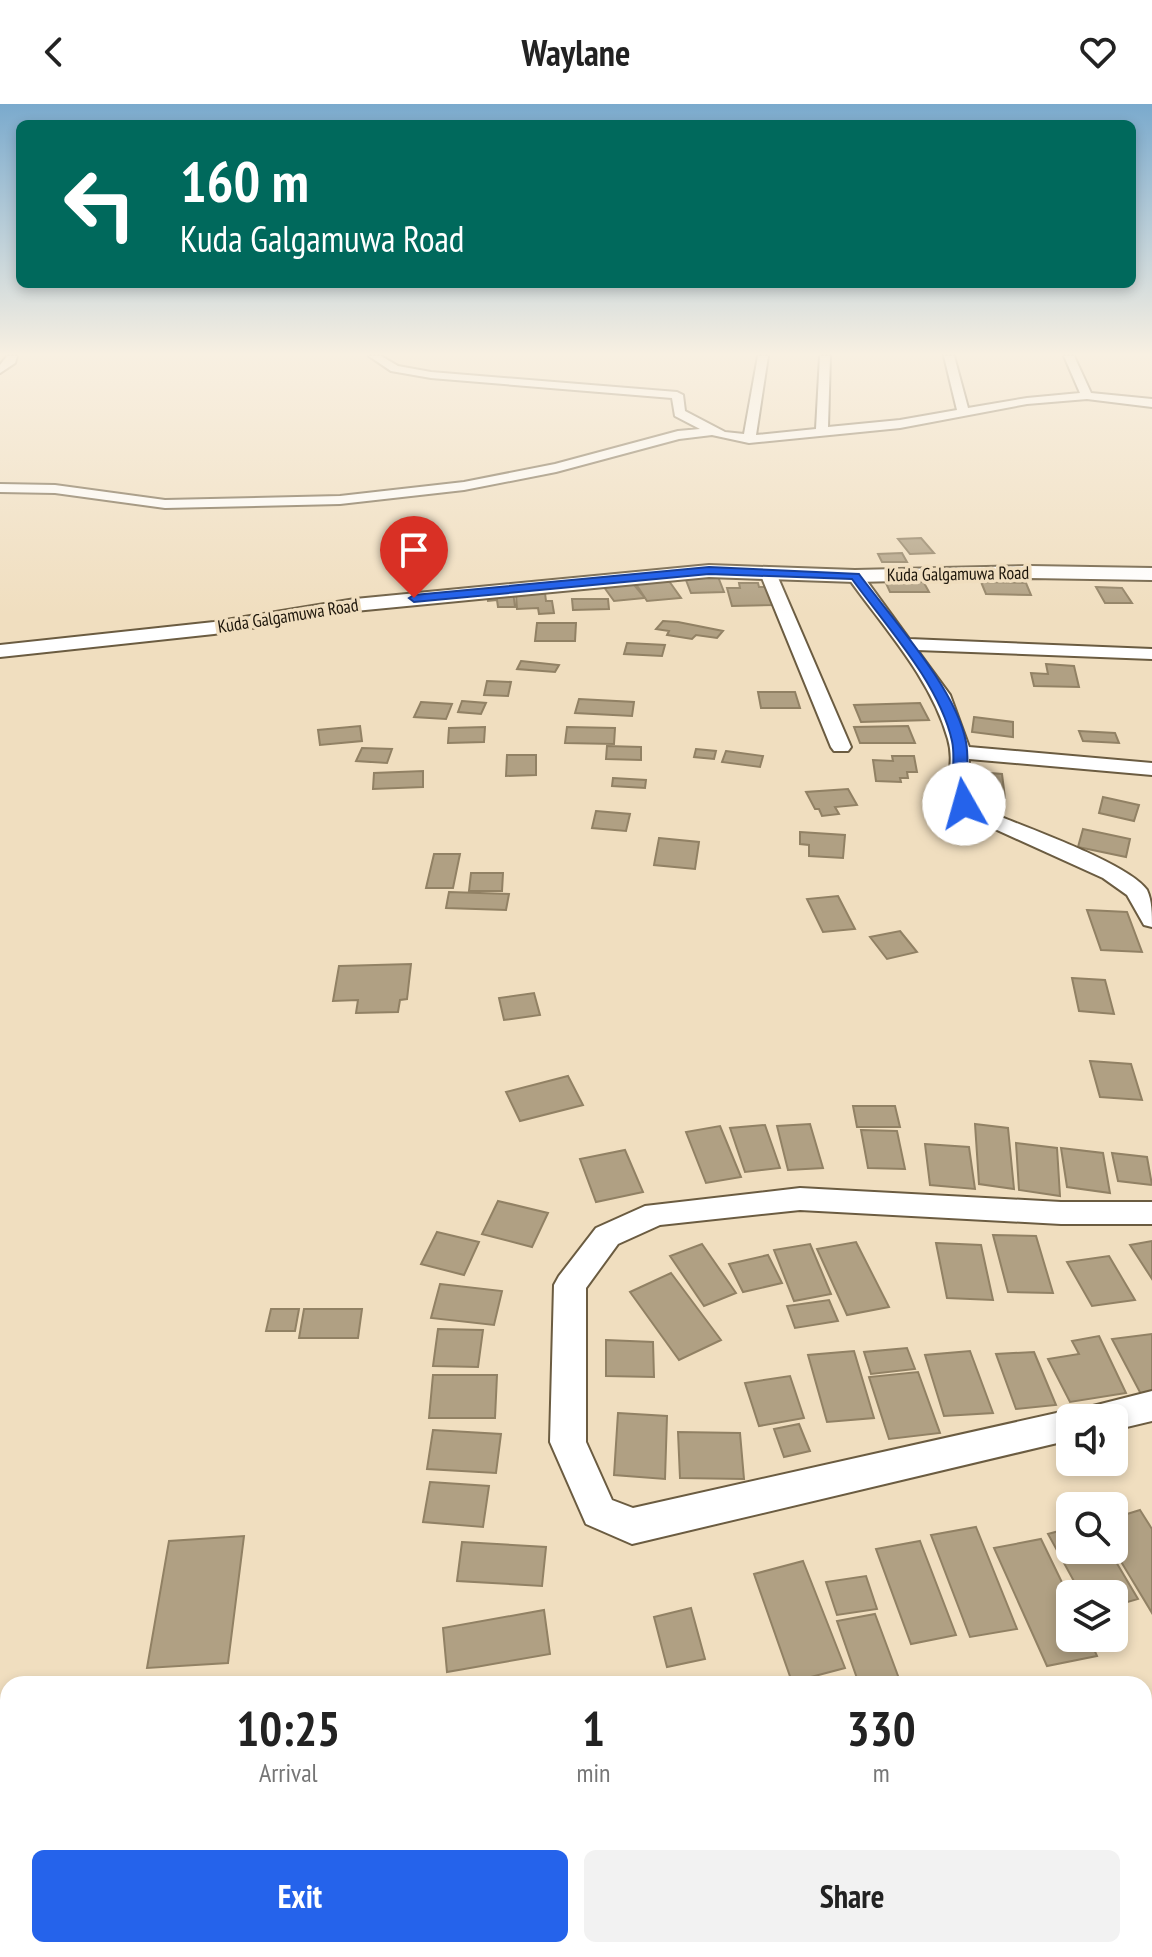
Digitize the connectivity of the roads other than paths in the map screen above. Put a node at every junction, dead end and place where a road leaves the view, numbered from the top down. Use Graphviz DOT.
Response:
graph roads {
  1 [pos="650,442"];
  2 [pos="0,488"];
  3 [pos="768,573"];
  4 [pos="1152,574"];
  5 [pos="855,576"];
  6 [pos="905,644"];
  7 [pos="0,651"];
  8 [pos="1152,654"];
  9 [pos="841,747"];
  10 [pos="959,752"];
  11 [pos="1152,769"];
  12 [pos="1152,920"];
  13 [pos="1152,1213"];
  14 [pos="1152,1406"];
  15 [pos="1128,1412"];
  16 [pos="1056,1428"];
  1 -- 2 [label="street"];
  3 -- 5 [label="street, Kuda Galgamuwa Road"];
  3 -- 7 [label="street, Kuda Galgamuwa Road"];
  3 -- 9 [label="street"];
  4 -- 5 [label="street, Kuda Galgamuwa Road"];
  5 -- 6 [label="street"];
  6 -- 8 [label="street"];
  6 -- 10 [label="street"];
  10 -- 11 [label="street"];
  10 -- 12 [label="street"];
  13 -- 16 [label="street"];
  14 -- 15 [label="street"];
}
